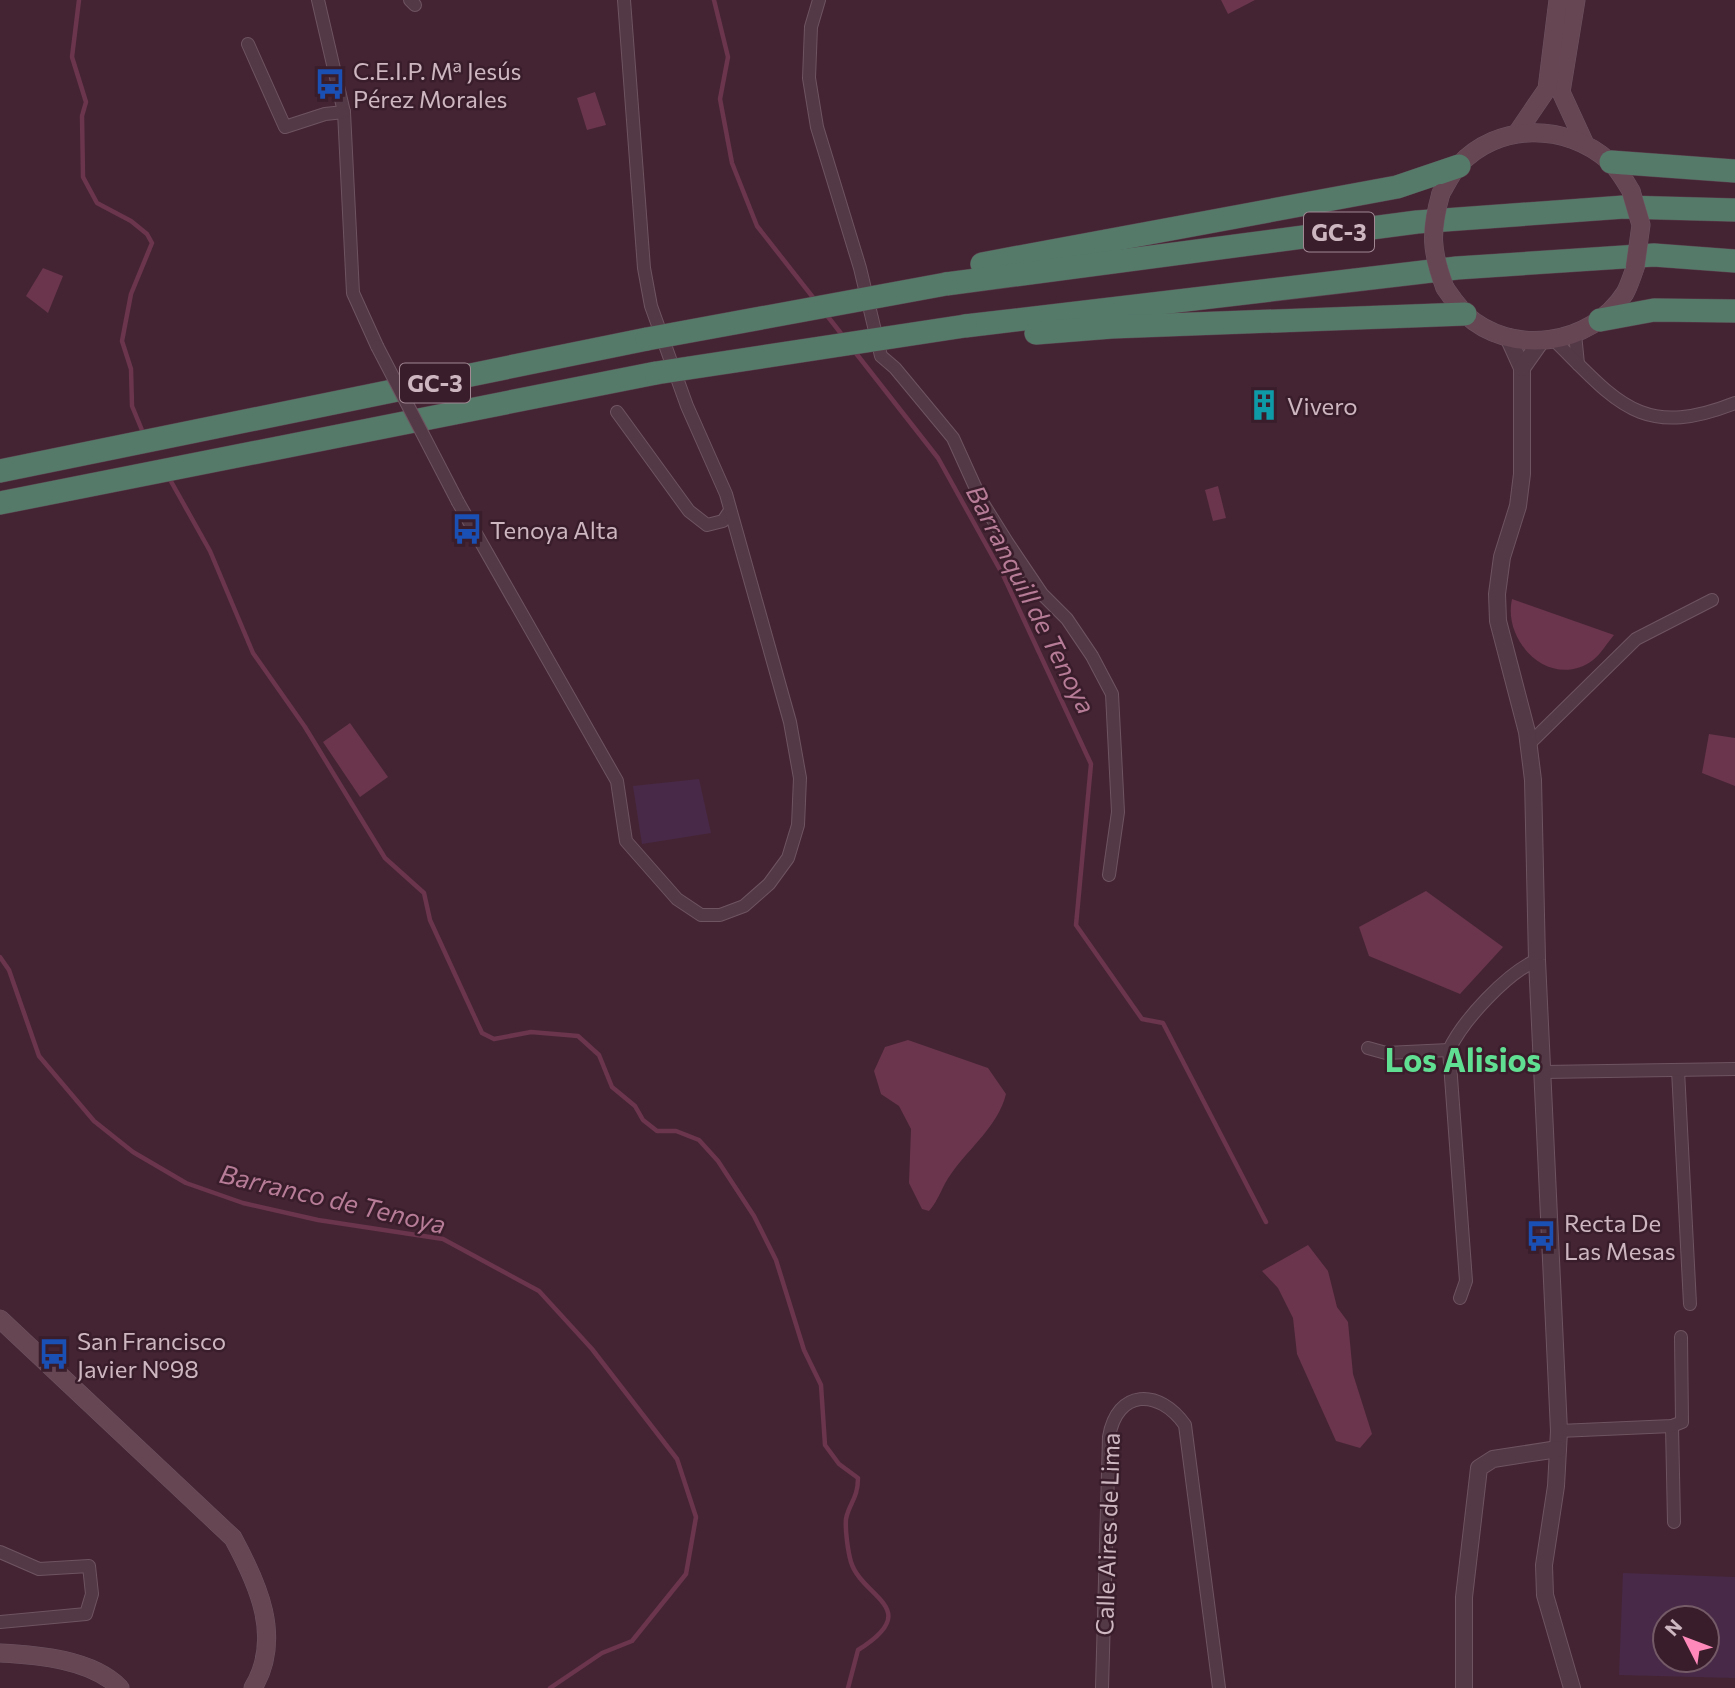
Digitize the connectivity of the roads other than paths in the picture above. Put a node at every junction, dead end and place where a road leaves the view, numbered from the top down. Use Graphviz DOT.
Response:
graph roads {
  1 [pos="318,0"];
  2 [pos="624,0"];
  3 [pos="819,0"];
  4 [pos="1558,0"];
  5 [pos="1576,0"];
  6 [pos="248,44"];
  7 [pos="344,112"];
  8 [pos="1517,133"];
  9 [pos="1584,142"];
  10 [pos="1611,162"];
  11 [pos="1459,166"];
  12 [pos="1735,171"];
  13 [pos="1735,210"];
  14 [pos="1735,261"];
  15 [pos="943,278"];
  16 [pos="1735,311"];
  17 [pos="1465,314"];
  18 [pos="1600,320"];
  19 [pos="966,332"];
  20 [pos="1575,334"];
  21 [pos="1508,337"];
  22 [pos="1547,341"];
  23 [pos="1578,363"];
  24 [pos="1522,368"];
  25 [pos="1735,403"];
  26 [pos="617,412"];
  27 [pos="0,471"];
  28 [pos="0,503"];
  29 [pos="729,512"];
  30 [pos="1712,600"];
  31 [pos="1529,744"];
  32 [pos="1109,875"];
  33 [pos="1537,960"];
  34 [pos="1368,1048"];
  35 [pos="1449,1051"];
  36 [pos="1735,1069"];
  37 [pos="1678,1070"];
  38 [pos="1544,1072"];
  39 [pos="1460,1298"];
  40 [pos="1690,1304"];
  41 [pos="0,1319"];
  42 [pos="1681,1337"];
  43 [pos="1672,1426"];
  44 [pos="1559,1431"];
  45 [pos="1558,1449"];
  46 [pos="1674,1522"];
  47 [pos="0,1552"];
  48 [pos="0,1622"];
  49 [pos="0,1653"];
  50 [pos="120,1688"];
  51 [pos="253,1688"];
  52 [pos="1102,1688"];
  53 [pos="1219,1688"];
  54 [pos="1464,1688"];
  55 [pos="1572,1688"];
  1 -- 7 [label="street"];
  2 -- 29 [label="street"];
  3 -- 32 [label="street"];
  4 -- 8 [label="main road"];
  5 -- 9 [label="main road"];
  6 -- 7 [label="street"];
  7 -- 29 [label="street, bridge"];
  8 -- 9 [label="main road"];
  8 -- 11 [label="main road"];
  9 -- 10 [label="main road"];
  10 -- 12 [label="highway"];
  10 -- 18 [label="main road, bridge"];
  11 -- 15 [label="highway"];
  11 -- 17 [label="main road, bridge"];
  13 -- 15 [label="highway, GC-3"];
  14 -- 19 [label="highway, GC-3"];
  15 -- 27 [label="highway, GC-3, bridge"];
  16 -- 18 [label="highway"];
  17 -- 19 [label="highway"];
  17 -- 21 [label="main road"];
  18 -- 20 [label="main road"];
  19 -- 28 [label="highway, GC-3, bridge"];
  20 -- 22 [label="main road"];
  20 -- 23 [label="street"];
  21 -- 22 [label="main road"];
  21 -- 24 [label="street"];
  22 -- 23 [label="street"];
  22 -- 24 [label="street"];
  23 -- 25 [label="street"];
  24 -- 31 [label="street"];
  26 -- 29 [label="street"];
  30 -- 31 [label="street"];
  31 -- 33 [label="street"];
  33 -- 35 [label="street"];
  33 -- 38 [label="street"];
  34 -- 35 [label="street"];
  35 -- 39 [label="street"];
  36 -- 37 [label="street"];
  37 -- 38 [label="street"];
  37 -- 40 [label="street"];
  38 -- 44 [label="street"];
  41 -- 51 [label="main road"];
  42 -- 43 [label="street"];
  43 -- 44 [label="street"];
  43 -- 46 [label="street"];
  44 -- 45 [label="street"];
  45 -- 54 [label="street"];
  45 -- 55 [label="street"];
  47 -- 48 [label="street"];
  49 -- 50 [label="main road"];
  52 -- 53 [label="street, Calle Aires de Lima"];
}
